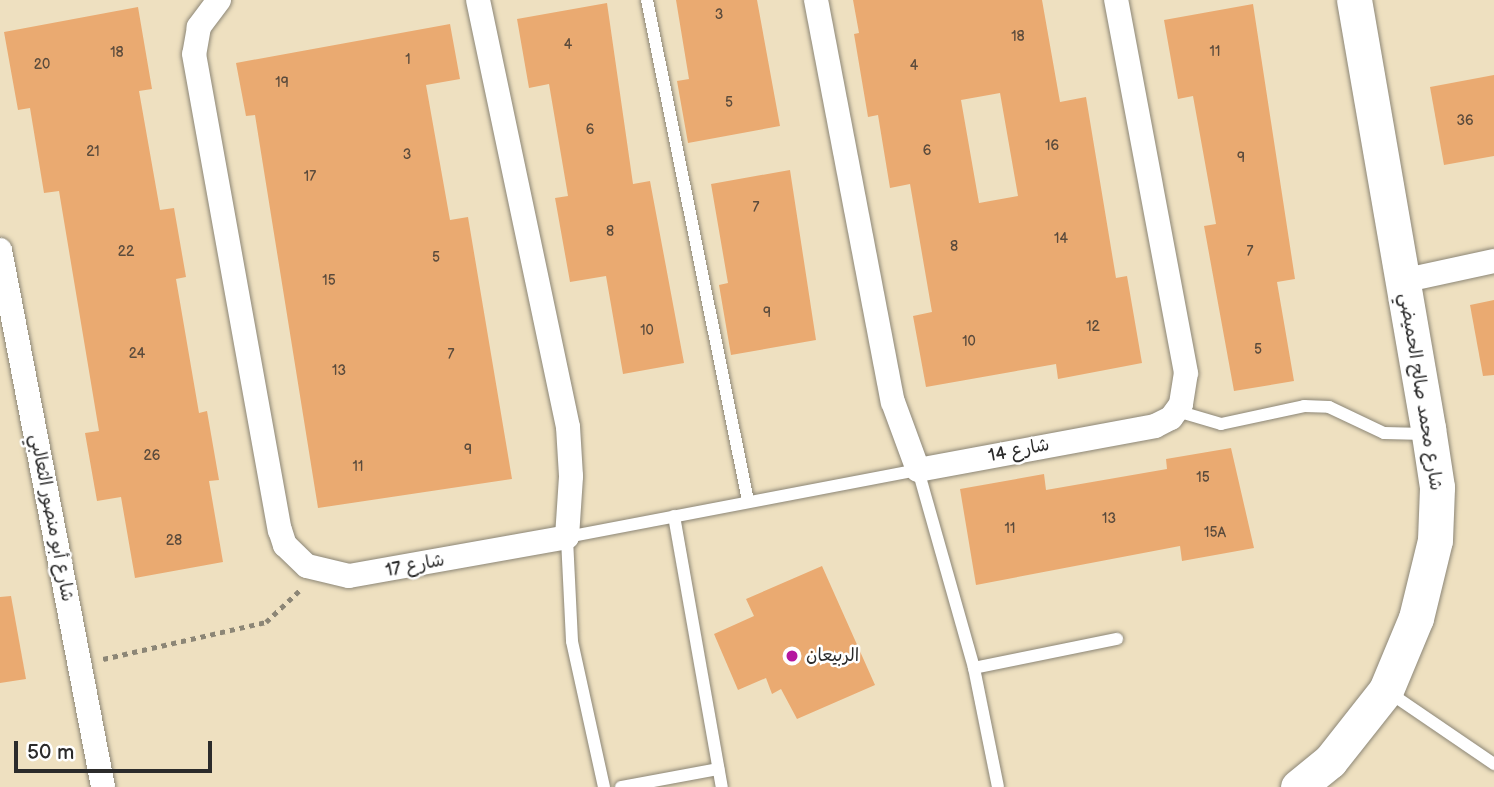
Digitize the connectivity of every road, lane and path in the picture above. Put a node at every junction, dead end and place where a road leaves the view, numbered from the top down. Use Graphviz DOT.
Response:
graph roads {
  1 [pos="219,0"];
  2 [pos="478,0"];
  3 [pos="647,0"];
  4 [pos="816,0"];
  5 [pos="1116,0"];
  6 [pos="1354,0"];
  7 [pos="0,250"];
  8 [pos="1494,261"];
  9 [pos="1402,281"];
  10 [pos="1177,411"];
  11 [pos="1429,434"];
  12 [pos="918,470"];
  13 [pos="748,501"];
  14 [pos="674,516"];
  15 [pos="567,537"];
  16 [pos="320,572"];
  17 [pos="1117,639"];
  18 [pos="79,664"];
  19 [pos="974,668"];
  20 [pos="1386,690"];
  21 [pos="1494,764"];
  22 [pos="718,769"];
  23 [pos="103,787"];
  24 [pos="604,787"];
  25 [pos="621,787"];
  26 [pos="722,787"];
  27 [pos="998,787"];
  28 [pos="1298,787"];
  1 -- 16 [label="street"];
  2 -- 15 [label="street"];
  3 -- 13 [label="lane"];
  4 -- 12 [label="street"];
  5 -- 10 [label="street"];
  6 -- 9 [label="street, شارع محمد صالح الحميضي"];
  7 -- 18 [label="street, شارع أبو منصور الثعالبي"];
  8 -- 9 [label="street"];
  9 -- 11 [label="street, شارع محمد صالح الحميضي"];
  10 -- 11 [label="lane"];
  10 -- 12 [label="street, شارع 14"];
  11 -- 20 [label="street, شارع محمد صالح الحميضي"];
  12 -- 13 [label="lane"];
  12 -- 19 [label="lane"];
  13 -- 14 [label="lane"];
  14 -- 15 [label="lane"];
  14 -- 22 [label="lane"];
  15 -- 16 [label="street, شارع 17"];
  15 -- 24 [label="lane"];
  16 -- 18 [label="path"];
  17 -- 19 [label="lane"];
  18 -- 23 [label="street, شارع أبو منصور الثعالبي"];
  19 -- 27 [label="lane"];
  20 -- 21 [label="lane"];
  20 -- 28 [label="street, شارع محمد صالح الحميضي"];
  22 -- 25 [label="lane"];
  22 -- 26 [label="lane"];
}
